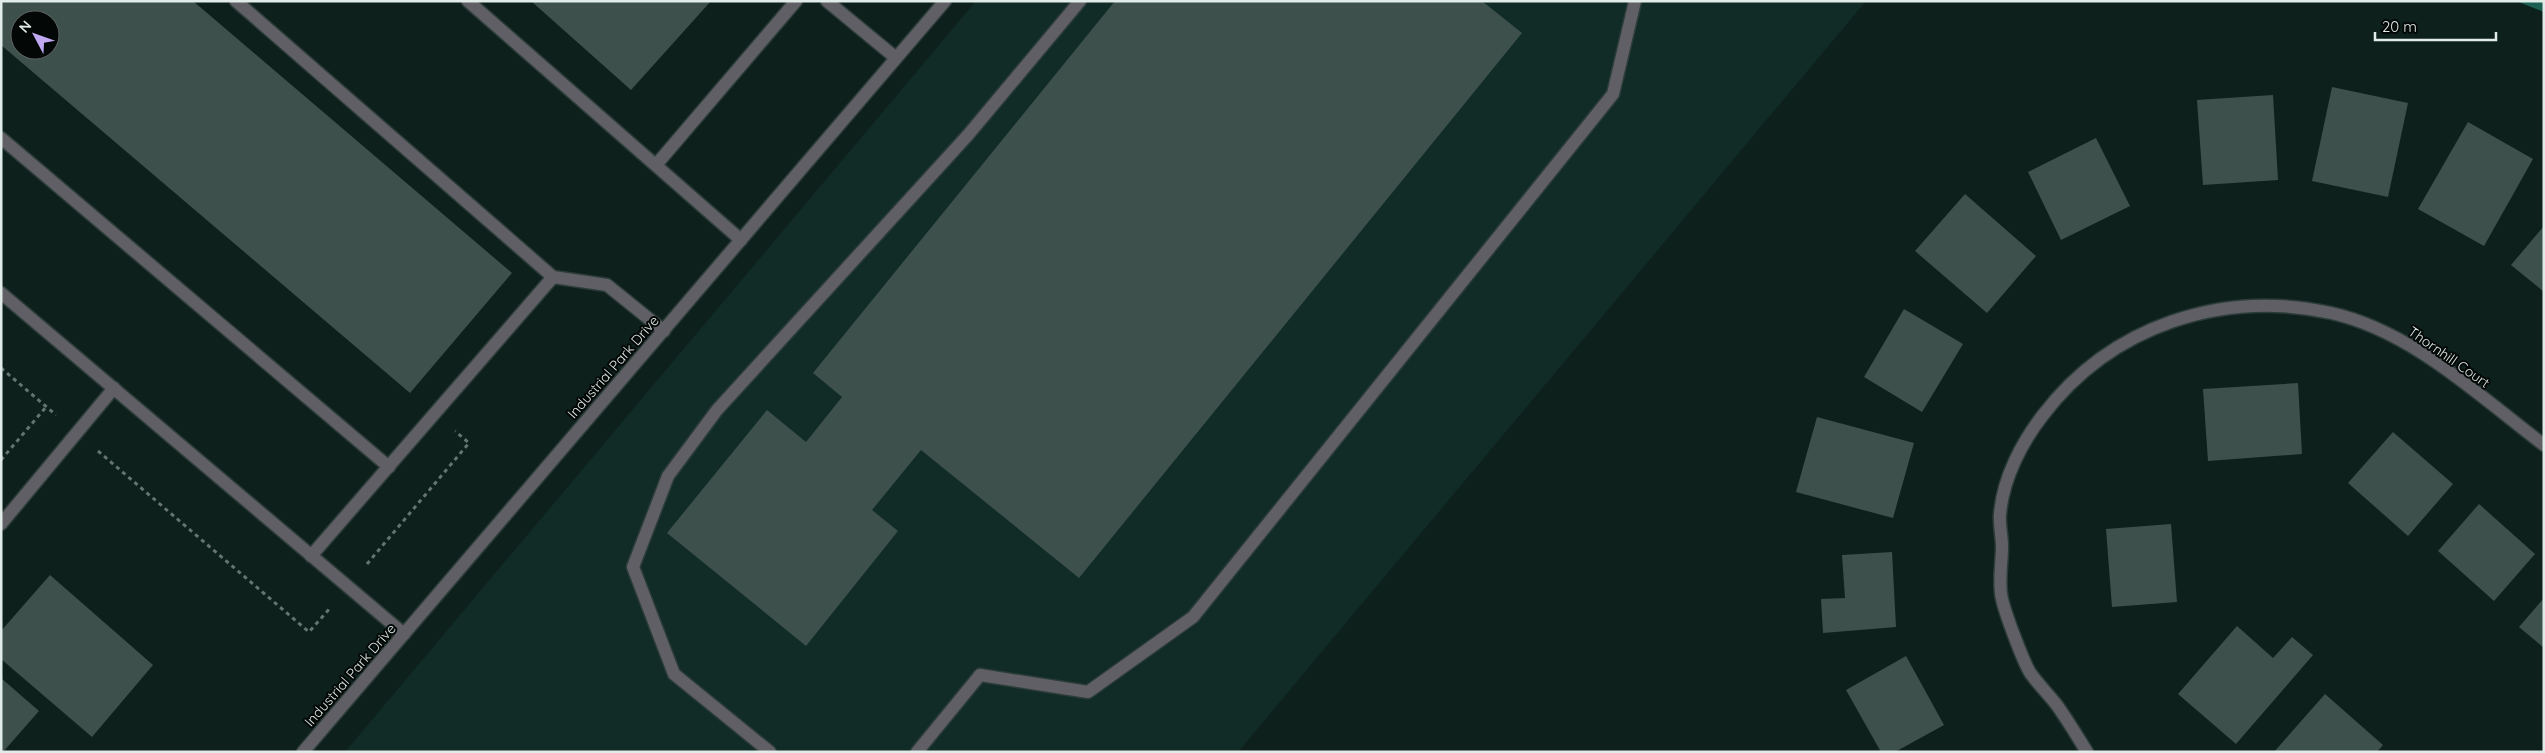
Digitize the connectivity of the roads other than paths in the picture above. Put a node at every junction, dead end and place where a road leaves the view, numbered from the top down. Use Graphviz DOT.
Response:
graph roads {
  1 [pos="236,1"];
  2 [pos="468,1"];
  3 [pos="796,1"];
  4 [pos="828,1"];
  5 [pos="945,1"];
  6 [pos="1080,1"];
  7 [pos="1635,1"];
  8 [pos="896,58"];
  9 [pos="1,138"];
  10 [pos="656,165"];
  11 [pos="742,240"];
  12 [pos="553,277"];
  13 [pos="1,293"];
  14 [pos="664,331"];
  15 [pos="114,388"];
  16 [pos="2544,445"];
  17 [pos="389,467"];
  18 [pos="1,524"];
  19 [pos="311,556"];
  20 [pos="404,634"];
  21 [pos="303,752"];
  22 [pos="770,752"];
  23 [pos="917,752"];
  24 [pos="2087,752"];
  1 -- 12 [label="street"];
  2 -- 10 [label="street"];
  3 -- 10 [label="street"];
  4 -- 8 [label="street"];
  5 -- 8 [label="street, Industrial Park Drive"];
  6 -- 22 [label="street"];
  7 -- 23 [label="street"];
  8 -- 11 [label="street, Industrial Park Drive"];
  9 -- 17 [label="street"];
  10 -- 11 [label="street"];
  11 -- 14 [label="street, Industrial Park Drive"];
  12 -- 14 [label="street"];
  12 -- 17 [label="street"];
  13 -- 15 [label="street"];
  14 -- 20 [label="street, Industrial Park Drive"];
  15 -- 18 [label="street"];
  15 -- 19 [label="street"];
  16 -- 24 [label="street, Thornhill Court"];
  17 -- 19 [label="street"];
  19 -- 20 [label="street"];
  20 -- 21 [label="street, Industrial Park Drive"];
}
